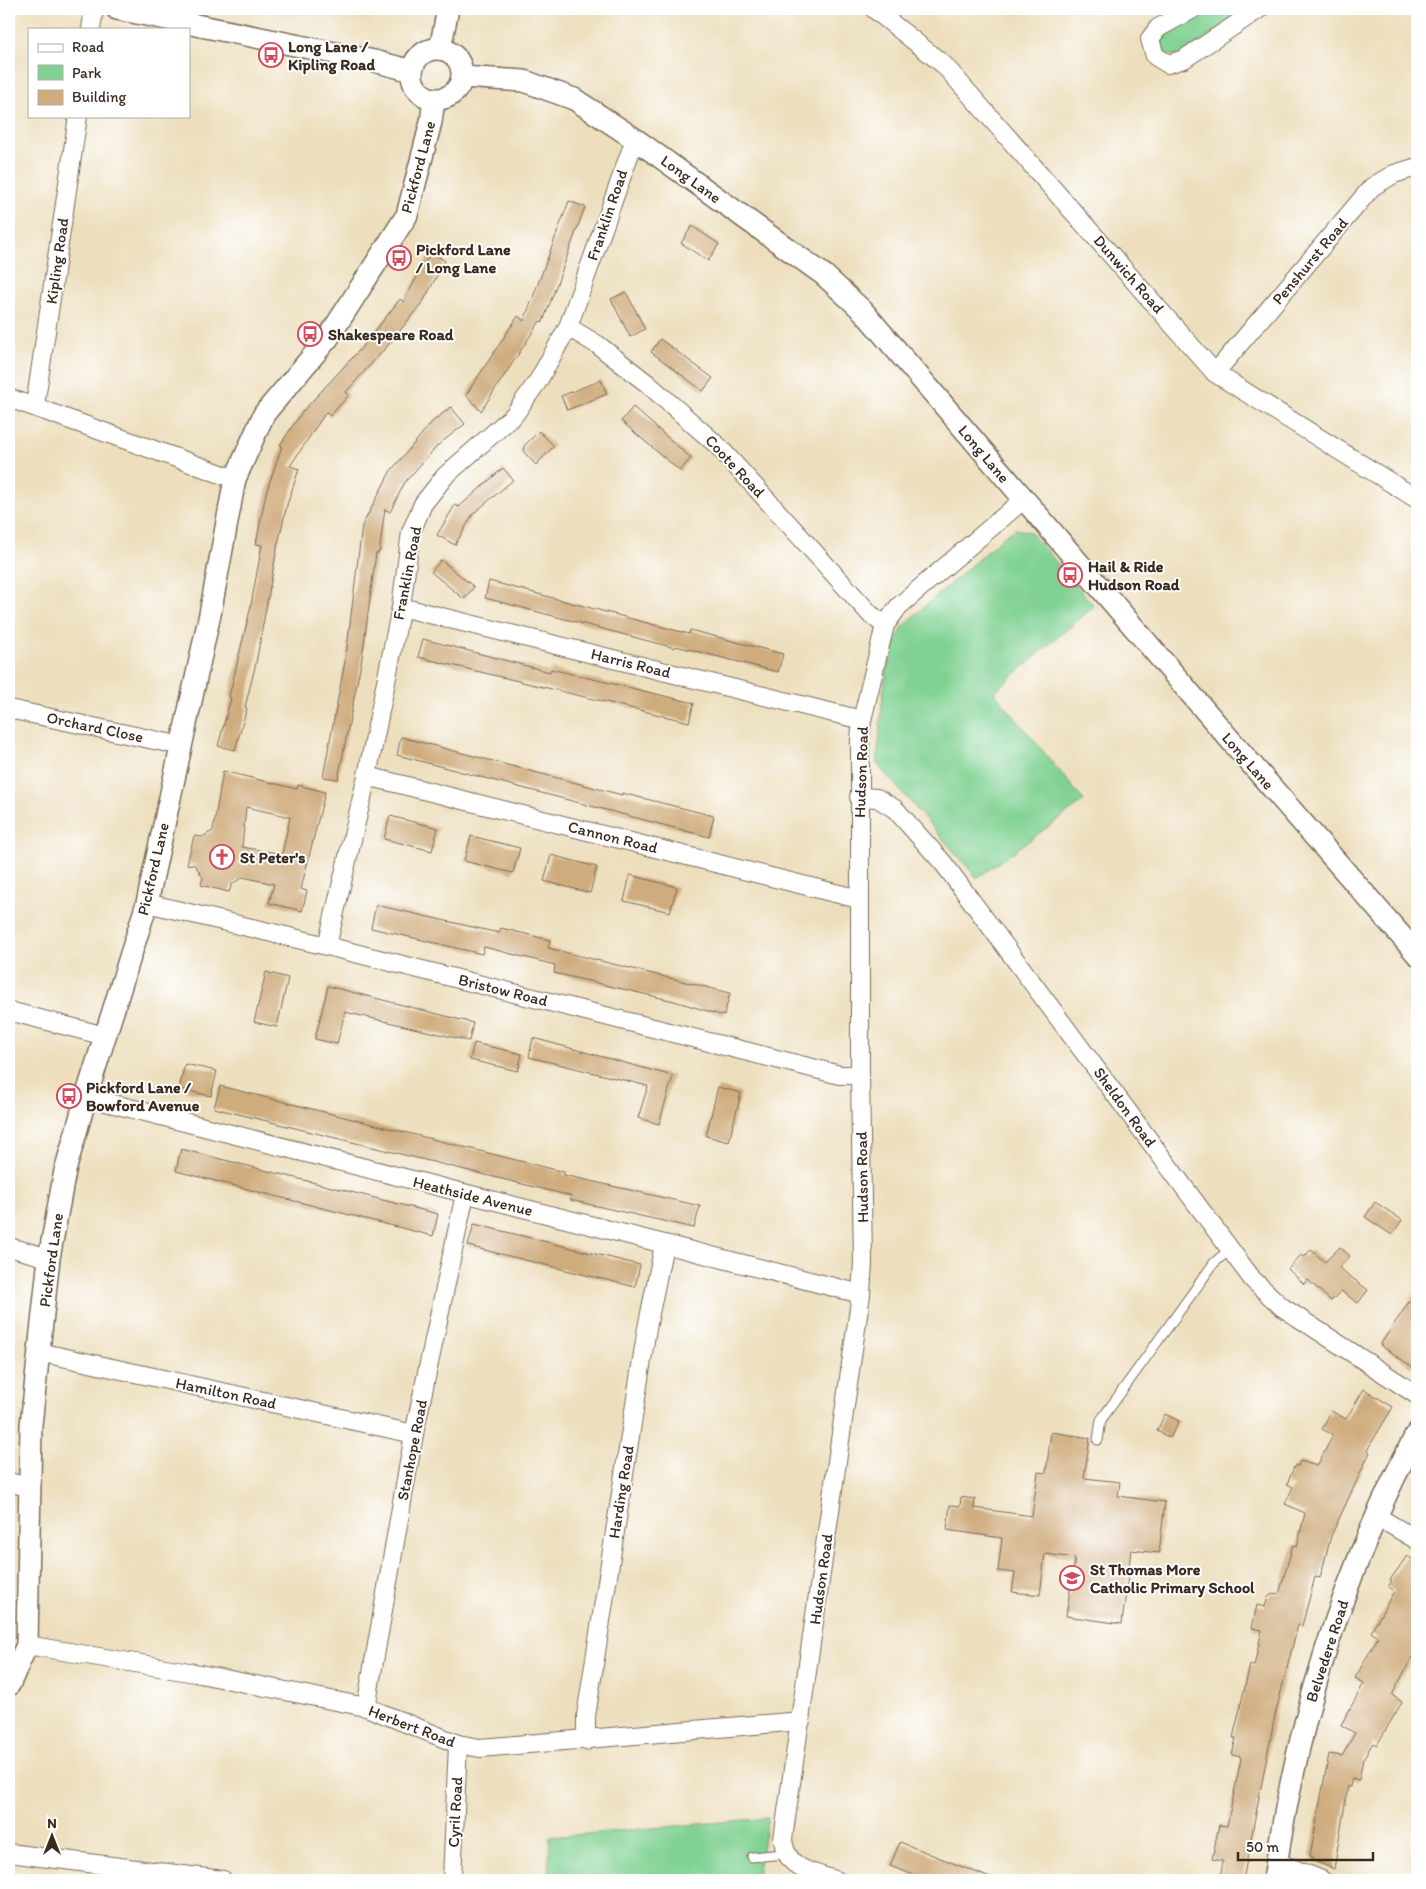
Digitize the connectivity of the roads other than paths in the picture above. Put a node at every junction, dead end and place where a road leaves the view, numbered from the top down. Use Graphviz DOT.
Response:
graph roads {
  1 [pos="94,9"];
  2 [pos="117,9"];
  3 [pos="448,9"];
  4 [pos="874,9"];
  5 [pos="1193,9"];
  6 [pos="1259,9"];
  7 [pos="91,28"];
  8 [pos="440,49"];
  9 [pos="412,71"];
  10 [pos="462,77"];
  11 [pos="434,100"];
  12 [pos="78,118"];
  13 [pos="635,139"];
  14 [pos="1417,167"];
  15 [pos="568,327"];
  16 [pos="1215,373"];
  17 [pos="9,398"];
  18 [pos="35,406"];
  19 [pos="235,479"];
  20 [pos="1417,499"];
  21 [pos="1023,500"];
  22 [pos="401,607"];
  23 [pos="885,625"];
  24 [pos="9,709"];
  25 [pos="862,720"];
  26 [pos="182,746"];
  27 [pos="367,776"];
  28 [pos="859,797"];
  29 [pos="859,899"];
  30 [pos="147,903"];
  31 [pos="327,946"];
  32 [pos="1417,952"];
  33 [pos="9,1011"];
  34 [pos="105,1036"];
  35 [pos="860,1075"];
  36 [pos="86,1097"];
  37 [pos="465,1194"];
  38 [pos="664,1245"];
  39 [pos="9,1247"];
  40 [pos="1229,1250"];
  41 [pos="50,1258"];
  42 [pos="861,1294"];
  43 [pos="39,1352"];
  44 [pos="1417,1395"];
  45 [pos="1417,1433"];
  46 [pos="414,1434"];
  47 [pos="1098,1440"];
  48 [pos="9,1482"];
  49 [pos="31,1488"];
  50 [pos="1376,1516"];
  51 [pos="1417,1540"];
  52 [pos="27,1645"];
  53 [pos="9,1685"];
  54 [pos="366,1707"];
  55 [pos="801,1721"];
  56 [pos="586,1741"];
  57 [pos="458,1744"];
  58 [pos="9,1853"];
  59 [pos="784,1854"];
  60 [pos="752,1857"];
  61 [pos="1275,1871"];
  62 [pos="223,1880"];
  63 [pos="452,1880"];
  64 [pos="836,1880"];
  65 [pos="1322,1880"];
  1 -- 7 [label="street"];
  2 -- 9 [label="street"];
  3 -- 8 [label="street"];
  4 -- 16 [label="street, Dunwich Road"];
  5 -- 6 [label="street"];
  8 -- 9 [label="street"];
  8 -- 10 [label="street"];
  9 -- 11 [label="street"];
  10 -- 11 [label="street"];
  10 -- 13 [label="street, Long Lane"];
  11 -- 19 [label="street, Pickford Lane"];
  12 -- 18 [label="street, Kipling Road"];
  13 -- 15 [label="street, Franklin Road"];
  13 -- 21 [label="street, Long Lane"];
  14 -- 16 [label="street, Penshurst Road"];
  15 -- 22 [label="street, Franklin Road"];
  15 -- 23 [label="street, Coote Road"];
  16 -- 20 [label="street, Dunwich Road"];
  17 -- 18 [label="street"];
  18 -- 19 [label="street"];
  19 -- 26 [label="street, Pickford Lane"];
  21 -- 23 [label="street, Hudson Road"];
  21 -- 32 [label="street, Long Lane"];
  22 -- 25 [label="street, Harris Road"];
  22 -- 27 [label="street, Franklin Road"];
  23 -- 25 [label="street, Hudson Road"];
  24 -- 26 [label="street, Orchard Close"];
  25 -- 28 [label="street, Hudson Road"];
  26 -- 30 [label="street, Pickford Lane"];
  27 -- 29 [label="street, Cannon Road"];
  27 -- 31 [label="street, Franklin Road"];
  28 -- 29 [label="street, Hudson Road"];
  28 -- 40 [label="street, Sheldon Road"];
  29 -- 35 [label="street, Hudson Road"];
  30 -- 31 [label="street, Bristow Road"];
  30 -- 34 [label="street, Pickford Lane"];
  31 -- 35 [label="street, Bristow Road"];
  33 -- 34 [label="street"];
  34 -- 36 [label="street, Pickford Lane"];
  35 -- 42 [label="street, Hudson Road"];
  36 -- 37 [label="street, Heathside Avenue"];
  36 -- 41 [label="street, Pickford Lane"];
  37 -- 38 [label="street, Heathside Avenue"];
  37 -- 46 [label="street, Stanhope Road"];
  38 -- 42 [label="street, Heathside Avenue"];
  38 -- 56 [label="street, Harding Road"];
  39 -- 41 [label="street"];
  40 -- 44 [label="street, Sheldon Road"];
  40 -- 47 [label="lane"];
  41 -- 43 [label="street, Pickford Lane"];
  42 -- 55 [label="street, Hudson Road"];
  43 -- 46 [label="street, Hamilton Road"];
  43 -- 49 [label="street, Pickford Lane"];
  45 -- 50 [label="street, Belvedere Road"];
  46 -- 54 [label="street, Stanhope Road"];
  48 -- 49 [label="street"];
  49 -- 52 [label="street, Pickford Lane"];
  50 -- 51 [label="street"];
  50 -- 61 [label="street, Belvedere Road"];
  52 -- 53 [label="street, Pickford Lane"];
  52 -- 54 [label="street, Herbert Road"];
  54 -- 57 [label="street, Herbert Road"];
  55 -- 56 [label="street, Herbert Road"];
  55 -- 59 [label="street, Hudson Road"];
  56 -- 57 [label="street, Herbert Road"];
  57 -- 63 [label="street, Cyril Road"];
  58 -- 62 [label="street"];
  59 -- 60 [label="lane"];
  59 -- 64 [label="street"];
  61 -- 65 [label="street"];
}
